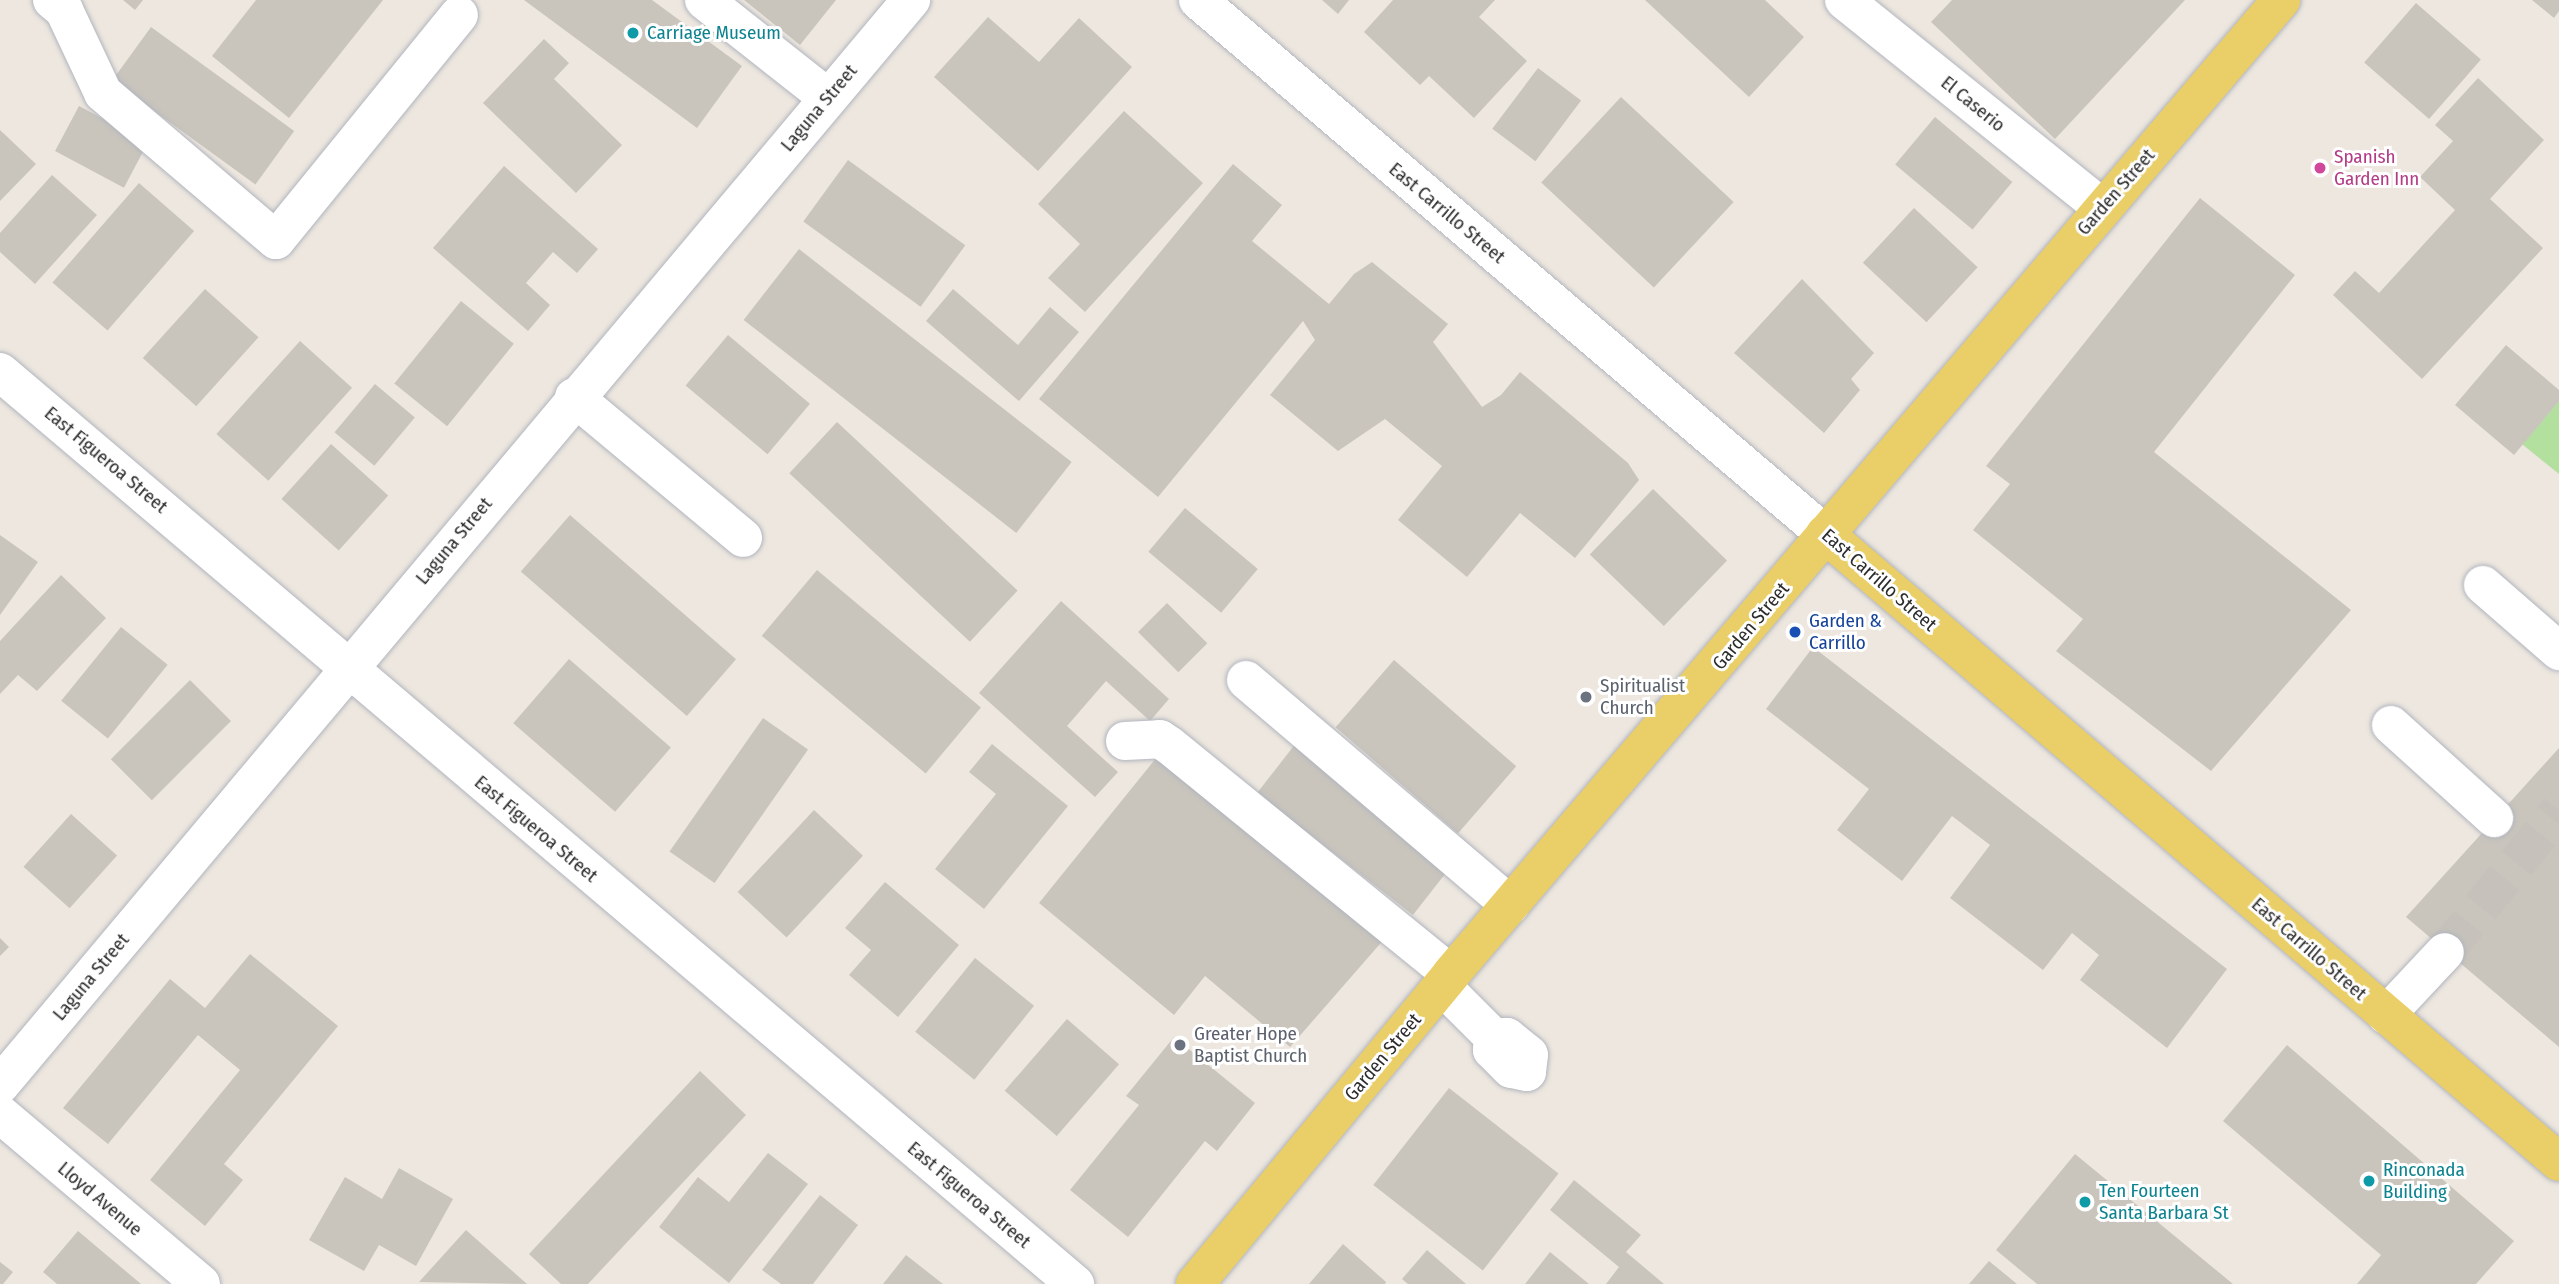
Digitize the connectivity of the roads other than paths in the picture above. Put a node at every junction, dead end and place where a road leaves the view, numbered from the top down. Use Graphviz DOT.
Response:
graph roads {
  1 [pos="52,0"];
  2 [pos="704,0"];
  3 [pos="911,0"];
  4 [pos="1198,0"];
  5 [pos="1844,0"];
  6 [pos="2281,0"];
  7 [pos="459,15"];
  8 [pos="828,98"];
  9 [pos="2103,208"];
  10 [pos="0,372"];
  11 [pos="574,397"];
  12 [pos="1825,534"];
  13 [pos="743,538"];
  14 [pos="2483,585"];
  15 [pos="2559,651"];
  16 [pos="346,669"];
  17 [pos="1246,680"];
  18 [pos="2390,725"];
  19 [pos="1125,741"];
  20 [pos="2494,818"];
  21 [pos="1510,905"];
  22 [pos="2445,952"];
  23 [pos="1447,980"];
  24 [pos="2386,1015"];
  25 [pos="1493,1037"];
  26 [pos="0,1086"];
  27 [pos="0,1114"];
  28 [pos="2559,1161"];
  29 [pos="201,1284"];
  30 [pos="1075,1284"];
  31 [pos="1195,1284"];
  1 -- 7 [label="street"];
  2 -- 8 [label="street"];
  3 -- 8 [label="street, Laguna Street"];
  4 -- 12 [label="street, East Carrillo Street"];
  5 -- 9 [label="street, El Caserio"];
  6 -- 9 [label="main road, Garden Street"];
  8 -- 11 [label="street, Laguna Street"];
  9 -- 12 [label="main road, Garden Street"];
  10 -- 16 [label="street, East Figueroa Street"];
  11 -- 13 [label="street"];
  11 -- 16 [label="street, Laguna Street"];
  12 -- 21 [label="main road, Garden Street"];
  12 -- 24 [label="main road, East Carrillo Street"];
  14 -- 15 [label="street"];
  16 -- 26 [label="street, Laguna Street"];
  16 -- 30 [label="street, East Figueroa Street"];
  17 -- 21 [label="street"];
  18 -- 20 [label="street"];
  19 -- 23 [label="street"];
  21 -- 23 [label="main road, Garden Street"];
  22 -- 24 [label="street"];
  23 -- 25 [label="street"];
  23 -- 31 [label="main road, Garden Street"];
  24 -- 28 [label="main road, East Carrillo Street"];
  27 -- 29 [label="street, Lloyd Avenue"];
}
